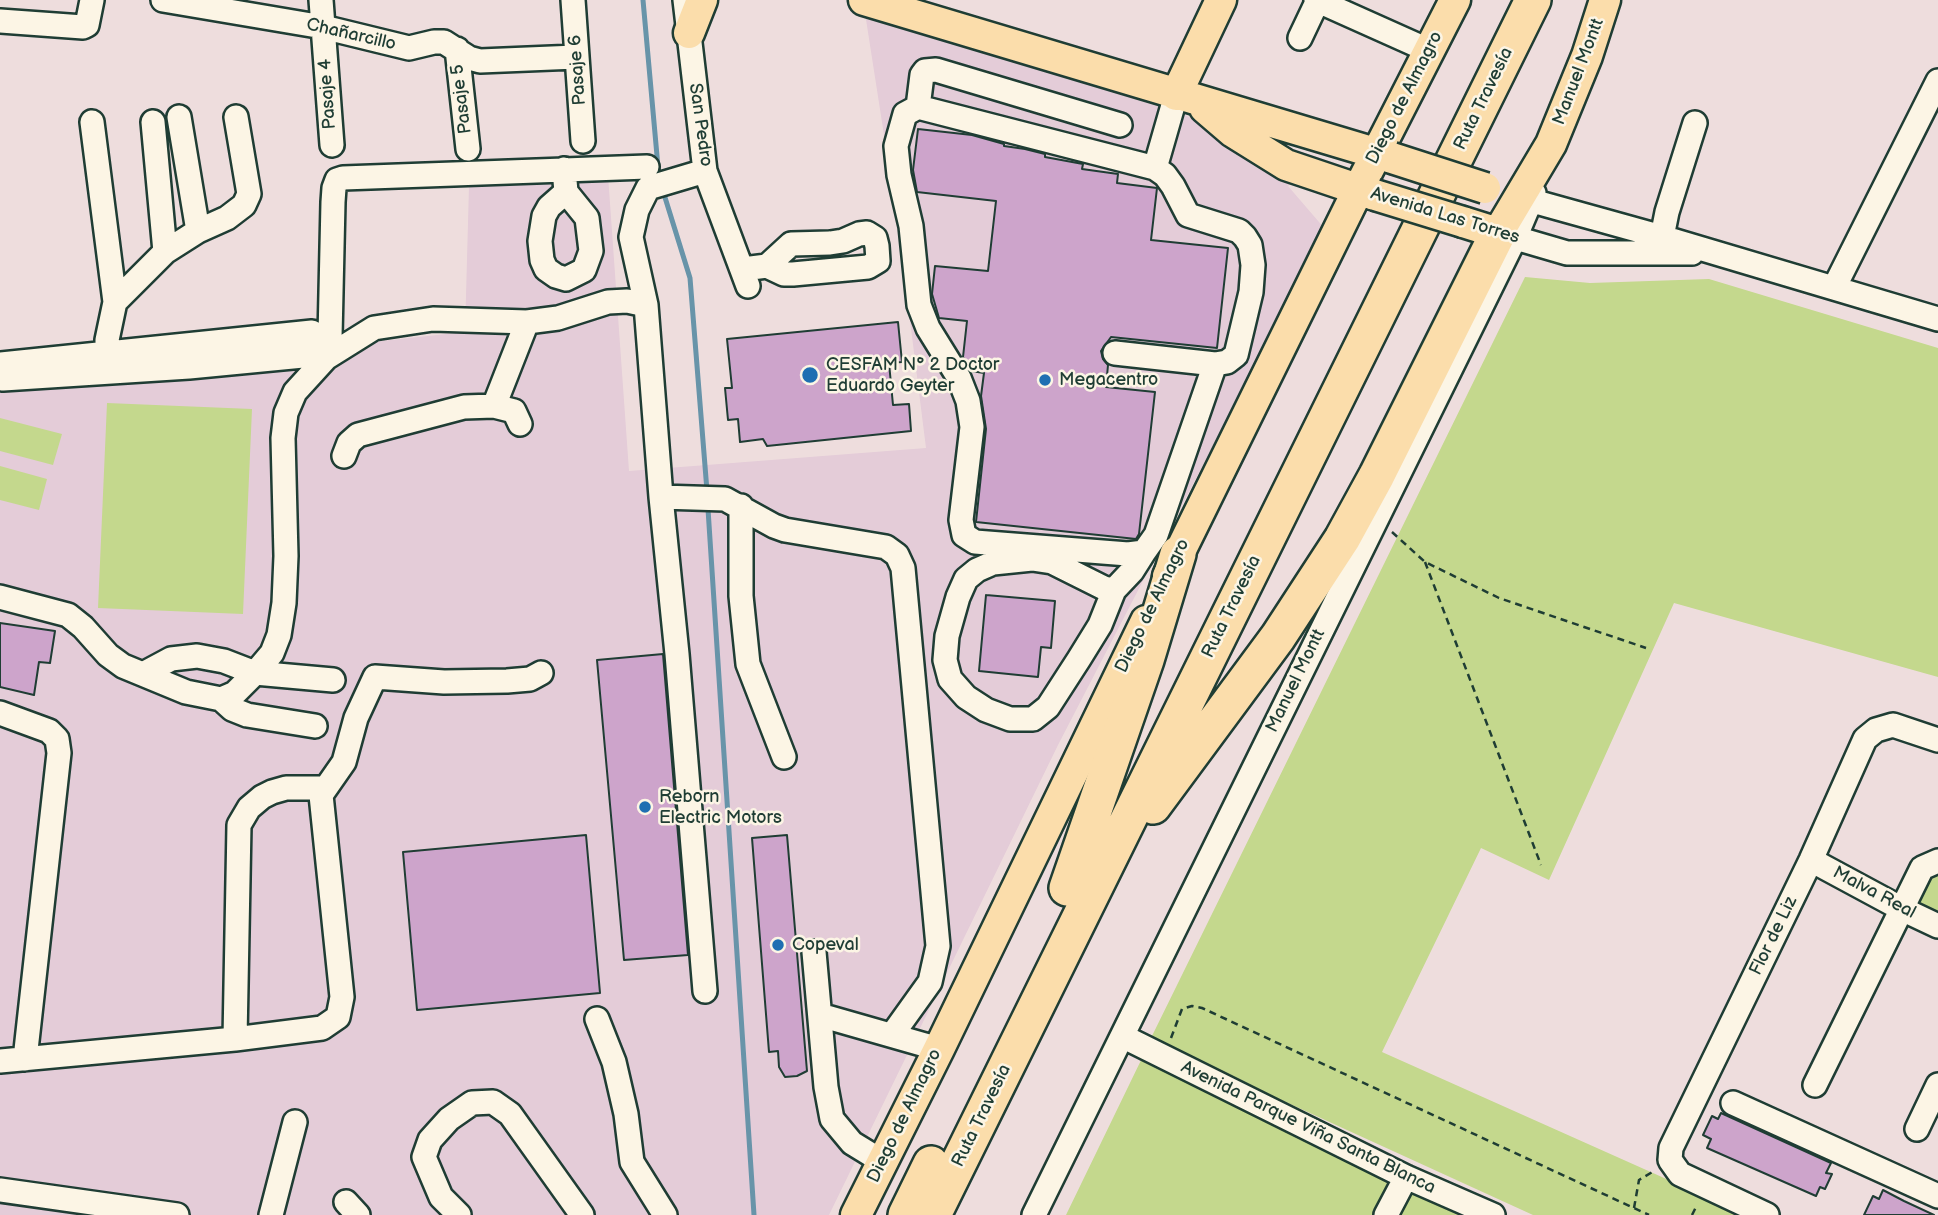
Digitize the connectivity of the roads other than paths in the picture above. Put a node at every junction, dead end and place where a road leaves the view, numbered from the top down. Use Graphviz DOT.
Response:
graph roads {
  1 [pos="92,0"];
  2 [pos="163,0"];
  3 [pos="321,0"];
  4 [pos="573,0"];
  5 [pos="864,0"];
  6 [pos="1222,0"];
  7 [pos="1318,0"];
  8 [pos="1455,0"];
  9 [pos="1505,0"];
  10 [pos="1532,0"];
  11 [pos="1605,0"];
  12 [pos="210,4"];
  13 [pos="913,7"];
  14 [pos="688,11"];
  15 [pos="0,21"];
  16 [pos="323,27"];
  17 [pos="1300,38"];
  18 [pos="457,49"];
  19 [pos="1430,51"];
  20 [pos="576,57"];
  21 [pos="1938,81"];
  22 [pos="1186,98"];
  23 [pos="918,107"];
  24 [pos="179,117"];
  25 [pos="236,117"];
  26 [pos="92,122"];
  27 [pos="153,122"];
  28 [pos="1695,123"];
  29 [pos="1120,125"];
  30 [pos="583,141"];
  31 [pos="332,145"];
  32 [pos="468,149"];
  33 [pos="1385,156"];
  34 [pos="1154,168"];
  35 [pos="699,173"];
  36 [pos="651,176"];
  37 [pos="1367,192"];
  38 [pos="1524,199"];
  39 [pos="198,231"];
  40 [pos="1506,236"];
  41 [pos="1662,237"];
  42 [pos="165,252"];
  43 [pos="1716,253"];
  44 [pos="767,266"];
  45 [pos="1834,288"];
  46 [pos="115,302"];
  47 [pos="646,305"];
  48 [pos="1938,319"];
  49 [pos="527,322"];
  50 [pos="306,340"];
  51 [pos="1115,353"];
  52 [pos="107,354"];
  53 [pos="1215,364"];
  54 [pos="0,365"];
  55 [pos="0,379"];
  56 [pos="494,405"];
  57 [pos="520,425"];
  58 [pos="344,456"];
  59 [pos="661,497"];
  60 [pos="741,506"];
  61 [pos="1144,552"];
  62 [pos="1178,554"];
  63 [pos="1114,590"];
  64 [pos="0,597"];
  65 [pos="255,673"];
  66 [pos="541,673"];
  67 [pos="143,674"];
  68 [pos="333,680"];
  69 [pos="221,699"];
  70 [pos="0,713"];
  71 [pos="315,726"];
  72 [pos="1938,740"];
  73 [pos="784,757"];
  74 [pos="325,788"];
  75 [pos="1811,860"];
  76 [pos="1938,861"];
  77 [pos="1079,891"];
  78 [pos="1902,909"];
  79 [pos="1938,926"];
  80 [pos="814,953"];
  81 [pos="705,991"];
  82 [pos="820,1015"];
  83 [pos="597,1019"];
  84 [pos="892,1035"];
  85 [pos="1124,1037"];
  86 [pos="235,1039"];
  87 [pos="939,1049"];
  88 [pos="25,1059"];
  89 [pos="0,1060"];
  90 [pos="1815,1085"];
  91 [pos="1938,1086"];
  92 [pos="1733,1102"];
  93 [pos="295,1122"];
  94 [pos="1917,1129"];
  95 [pos="883,1162"];
  96 [pos="1406,1177"];
  97 [pos="0,1189"];
  98 [pos="1938,1196"];
  99 [pos="57,1206"];
  100 [pos="166,1214"];
  101 [pos="271,1215"];
  102 [pos="459,1215"];
  103 [pos="583,1215"];
  104 [pos="665,1215"];
  105 [pos="856,1215"];
  106 [pos="906,1215"];
  107 [pos="933,1215"];
  108 [pos="1034,1215"];
  109 [pos="1386,1215"];
  110 [pos="1493,1215"];
  111 [pos="1767,1215"];
  1 -- 15 [label="street"];
  2 -- 12 [label="street, Chañarcillo"];
  3 -- 16 [label="street, Pasaje 4"];
  4 -- 20 [label="street, Pasaje 6"];
  5 -- 13 [label="main road, Avenida Las Torres"];
  6 -- 22 [label="main road"];
  7 -- 17 [label="street"];
  7 -- 19 [label="street"];
  8 -- 19 [label="main road, Diego de Almagro"];
  9 -- 77 [label="highway, Ruta Travesía"];
  10 -- 77 [label="highway, Ruta Travesía"];
  11 -- 38 [label="main road, Manuel Montt"];
  12 -- 16 [label="street, Chañarcillo"];
  13 -- 22 [label="main road, Avenida Las Torres"];
  14 -- 35 [label="street, San Pedro"];
  16 -- 18 [label="street, Chañarcillo"];
  16 -- 31 [label="street, Pasaje 4"];
  18 -- 20 [label="street, Chañarcillo"];
  18 -- 32 [label="street, Pasaje 5"];
  19 -- 33 [label="main road, Diego de Almagro"];
  20 -- 30 [label="street, Pasaje 6"];
  21 -- 45 [label="street"];
  22 -- 33 [label="main road, Avenida Las Torres"];
  22 -- 34 [label="street"];
  22 -- 37 [label="main road, Avenida Las Torres"];
  23 -- 29 [label="street"];
  23 -- 34 [label="street"];
  23 -- 61 [label="street"];
  24 -- 39 [label="street"];
  25 -- 39 [label="street"];
  26 -- 46 [label="street"];
  27 -- 42 [label="street"];
  28 -- 41 [label="street"];
  33 -- 37 [label="main road, Diego de Almagro"];
  33 -- 38 [label="main road, Avenida Las Torres, bridge"];
  34 -- 53 [label="street"];
  35 -- 36 [label="street"];
  35 -- 44 [label="street, San Pedro"];
  36 -- 47 [label="street"];
  36 -- 50 [label="street"];
  37 -- 40 [label="main road, Avenida Las Torres, bridge"];
  37 -- 62 [label="main road, Diego de Almagro"];
  38 -- 40 [label="main road, Manuel Montt"];
  38 -- 41 [label="street, Avenida Las Torres"];
  39 -- 42 [label="street"];
  40 -- 43 [label="street, Avenida Las Torres"];
  40 -- 77 [label="highway"];
  40 -- 85 [label="street, Manuel Montt"];
  41 -- 43 [label="street, Avenida Las Torres"];
  42 -- 46 [label="street"];
  43 -- 45 [label="street, Avenida Las Torres"];
  45 -- 48 [label="street, Avenida Las Torres"];
  46 -- 52 [label="street"];
  47 -- 49 [label="street"];
  47 -- 59 [label="street"];
  49 -- 56 [label="street"];
  49 -- 65 [label="street"];
  50 -- 52 [label="street"];
  50 -- 55 [label="street"];
  51 -- 53 [label="street"];
  52 -- 54 [label="street"];
  53 -- 61 [label="street"];
  56 -- 57 [label="street"];
  56 -- 58 [label="street"];
  59 -- 60 [label="street"];
  59 -- 81 [label="street"];
  60 -- 73 [label="street"];
  60 -- 84 [label="street"];
  61 -- 63 [label="street"];
  62 -- 77 [label="highway"];
  62 -- 87 [label="main road, Diego de Almagro"];
  63 -- 63 [label="street"];
  64 -- 67 [label="street"];
  65 -- 67 [label="street"];
  65 -- 68 [label="street"];
  65 -- 69 [label="street"];
  66 -- 74 [label="street"];
  67 -- 69 [label="street"];
  69 -- 71 [label="street"];
  70 -- 88 [label="street"];
  72 -- 75 [label="street, Flor de Liz"];
  74 -- 86 [label="street"];
  74 -- 86 [label="street"];
  75 -- 78 [label="street, Malva Real"];
  75 -- 111 [label="street, Flor de Liz"];
  76 -- 78 [label="street"];
  77 -- 106 [label="highway, Ruta Travesía"];
  77 -- 107 [label="highway, Ruta Travesía"];
  78 -- 79 [label="street, Malva Real"];
  78 -- 90 [label="street"];
  80 -- 82 [label="street"];
  82 -- 84 [label="street"];
  82 -- 95 [label="street"];
  83 -- 104 [label="street"];
  84 -- 87 [label="street"];
  85 -- 96 [label="street, Avenida Parque Viña Santa Blanca"];
  85 -- 108 [label="street, Manuel Montt"];
  86 -- 88 [label="street"];
  87 -- 95 [label="main road, Diego de Almagro"];
  88 -- 89 [label="street"];
  91 -- 94 [label="street"];
  92 -- 98 [label="street"];
  93 -- 101 [label="street"];
  95 -- 105 [label="main road, Diego de Almagro"];
  96 -- 109 [label="street"];
  96 -- 110 [label="street, Avenida Parque Viña Santa Blanca"];
  97 -- 99 [label="street"];
  99 -- 100 [label="street"];
  102 -- 103 [label="street"];
}
